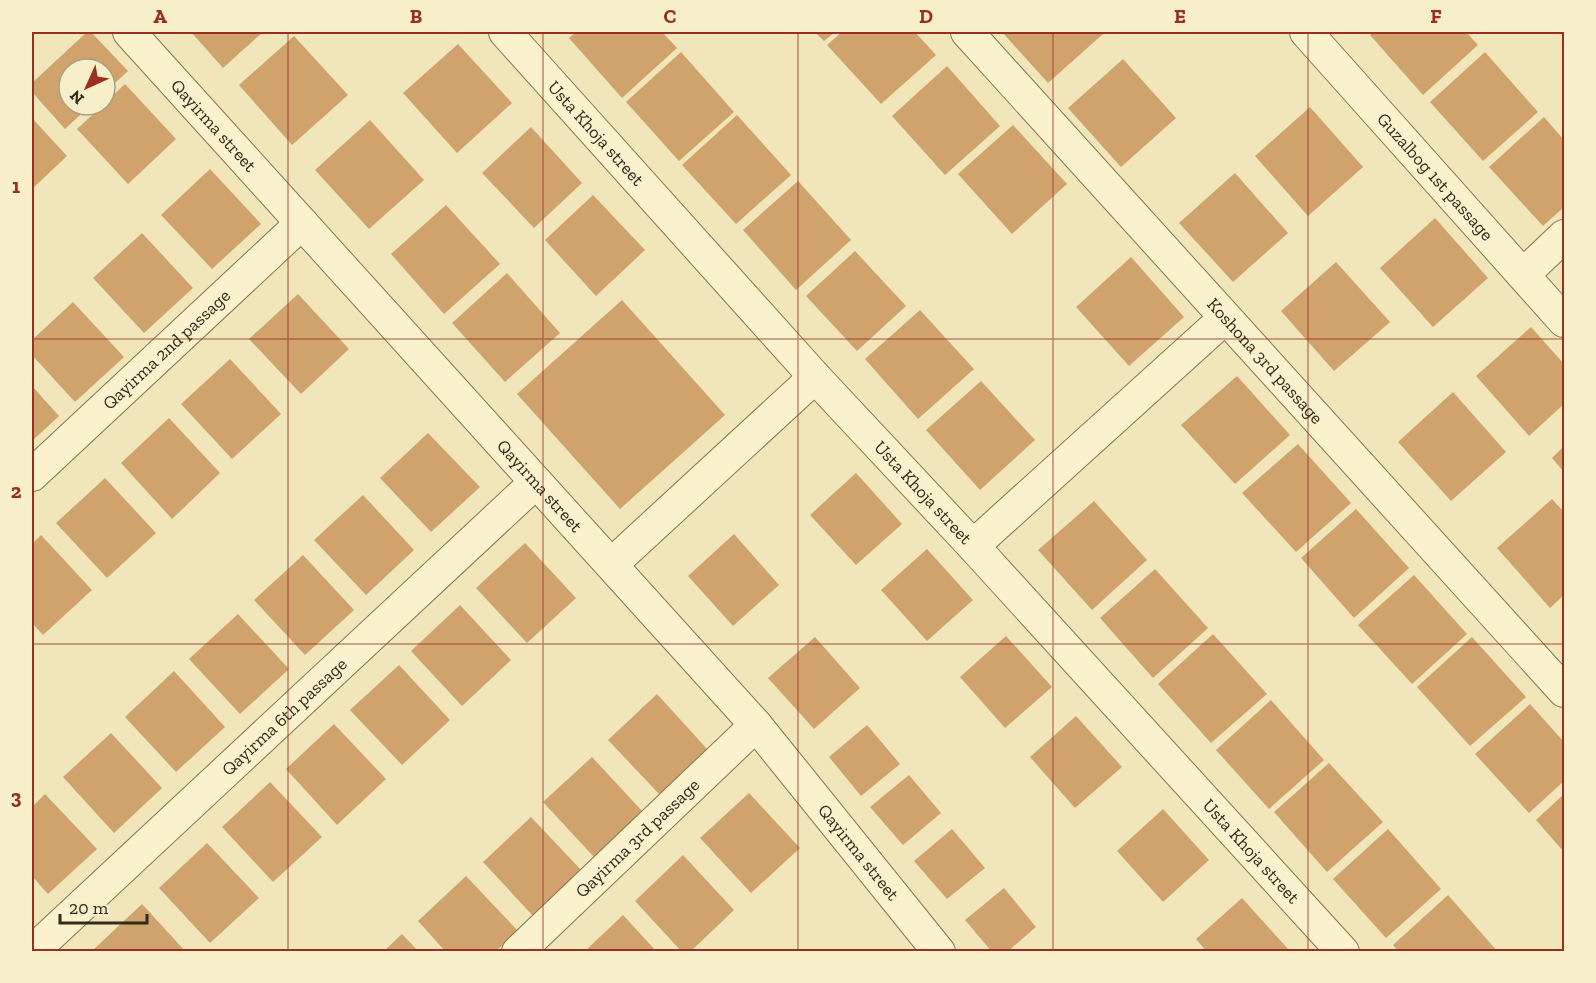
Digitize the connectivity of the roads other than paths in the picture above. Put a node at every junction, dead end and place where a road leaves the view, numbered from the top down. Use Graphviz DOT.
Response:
graph roads {
  1 [pos="129,32"];
  2 [pos="505,32"];
  3 [pos="967,32"];
  4 [pos="1306,32"];
  5 [pos="302,223"];
  6 [pos="1564,236"];
  7 [pos="1522,275"];
  8 [pos="1226,318"];
  9 [pos="1564,321"];
  10 [pos="815,377"];
  11 [pos="32,475"];
  12 [pos="536,482"];
  13 [pos="973,546"];
  14 [pos="612,564"];
  15 [pos="1564,691"];
  16 [pos="756,725"];
  17 [pos="32,951"];
  18 [pos="518,951"];
  19 [pos="939,951"];
  20 [pos="1343,951"];
  1 -- 5 [label="street, Qayirma street"];
  2 -- 10 [label="street, Usta Khoja street"];
  3 -- 8 [label="street, Koshona 3rd passage"];
  4 -- 7 [label="street, Guzalbog 1st passage"];
  5 -- 11 [label="street, Qayirma 2nd passage"];
  5 -- 12 [label="street, Qayirma street"];
  6 -- 7 [label="street"];
  7 -- 9 [label="street, Guzalbog 1st passage"];
  8 -- 13 [label="street"];
  8 -- 15 [label="street, Koshona 3rd passage"];
  10 -- 13 [label="street, Usta Khoja street"];
  10 -- 14 [label="street"];
  12 -- 14 [label="street, Qayirma street"];
  12 -- 17 [label="street, Qayirma 6th passage"];
  13 -- 20 [label="street, Usta Khoja street"];
  14 -- 16 [label="street, Qayirma street"];
  16 -- 18 [label="street, Qayirma 3rd passage"];
  16 -- 19 [label="street, Qayirma street"];
}
